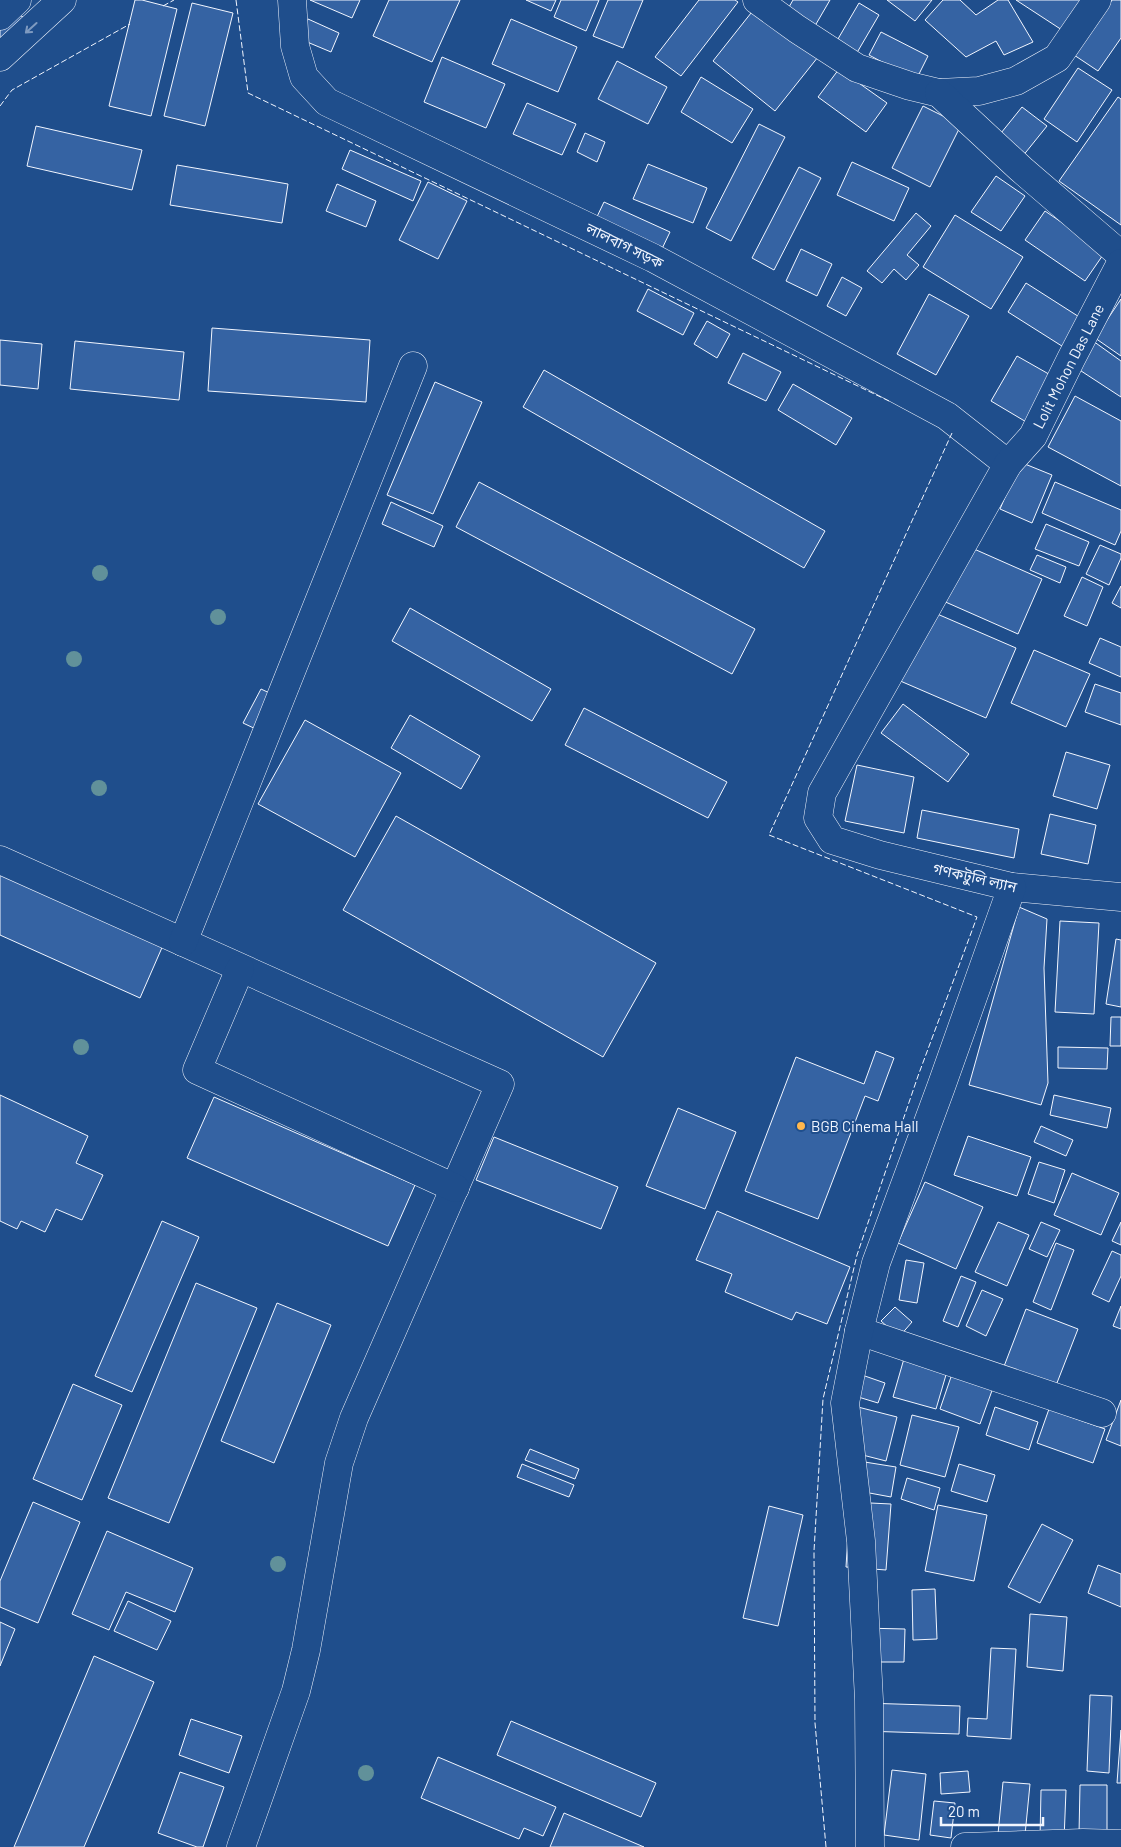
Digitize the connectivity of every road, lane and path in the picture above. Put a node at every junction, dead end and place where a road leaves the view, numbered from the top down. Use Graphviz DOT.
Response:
graph roads {
  1 [pos="16,0"];
  2 [pos="62,0"];
  3 [pos="292,0"];
  4 [pos="757,0"];
  5 [pos="1097,0"];
  6 [pos="0,16"];
  7 [pos="0,56"];
  8 [pos="939,92"];
  9 [pos="1121,255"];
  10 [pos="1121,263"];
  11 [pos="413,366"];
  12 [pos="1008,464"];
  13 [pos="832,840"];
  14 [pos="0,860"];
  15 [pos="1012,887"];
  16 [pos="1121,897"];
  17 [pos="183,942"];
  18 [pos="240,969"];
  19 [pos="455,1188"];
  20 [pos="859,1331"];
  21 [pos="1102,1413"];
  22 [pos="1121,1844"];
  23 [pos="241,1847"];
  24 [pos="870,1847"];
  25 [pos="965,1847"];
  1 -- 6 [label="street"];
  2 -- 7 [label="street, one-way"];
  3 -- 12 [label="street, লালবাগ সড়ক"];
  4 -- 8 [label="street"];
  5 -- 8 [label="street"];
  8 -- 9 [label="street"];
  10 -- 12 [label="street, Lolit Mohon Das Lane"];
  11 -- 17 [label="street"];
  12 -- 13 [label="street, Lolit Mohon Das Lane"];
  13 -- 15 [label="street, গণকটুলি ল্যান"];
  14 -- 17 [label="street"];
  15 -- 16 [label="street, গণকটুলি ল্যান"];
  15 -- 20 [label="street"];
  17 -- 18 [label="street"];
  18 -- 19 [label="street"];
  18 -- 19 [label="street"];
  19 -- 23 [label="street"];
  20 -- 21 [label="street"];
  20 -- 24 [label="street"];
  22 -- 25 [label="street"];
}
